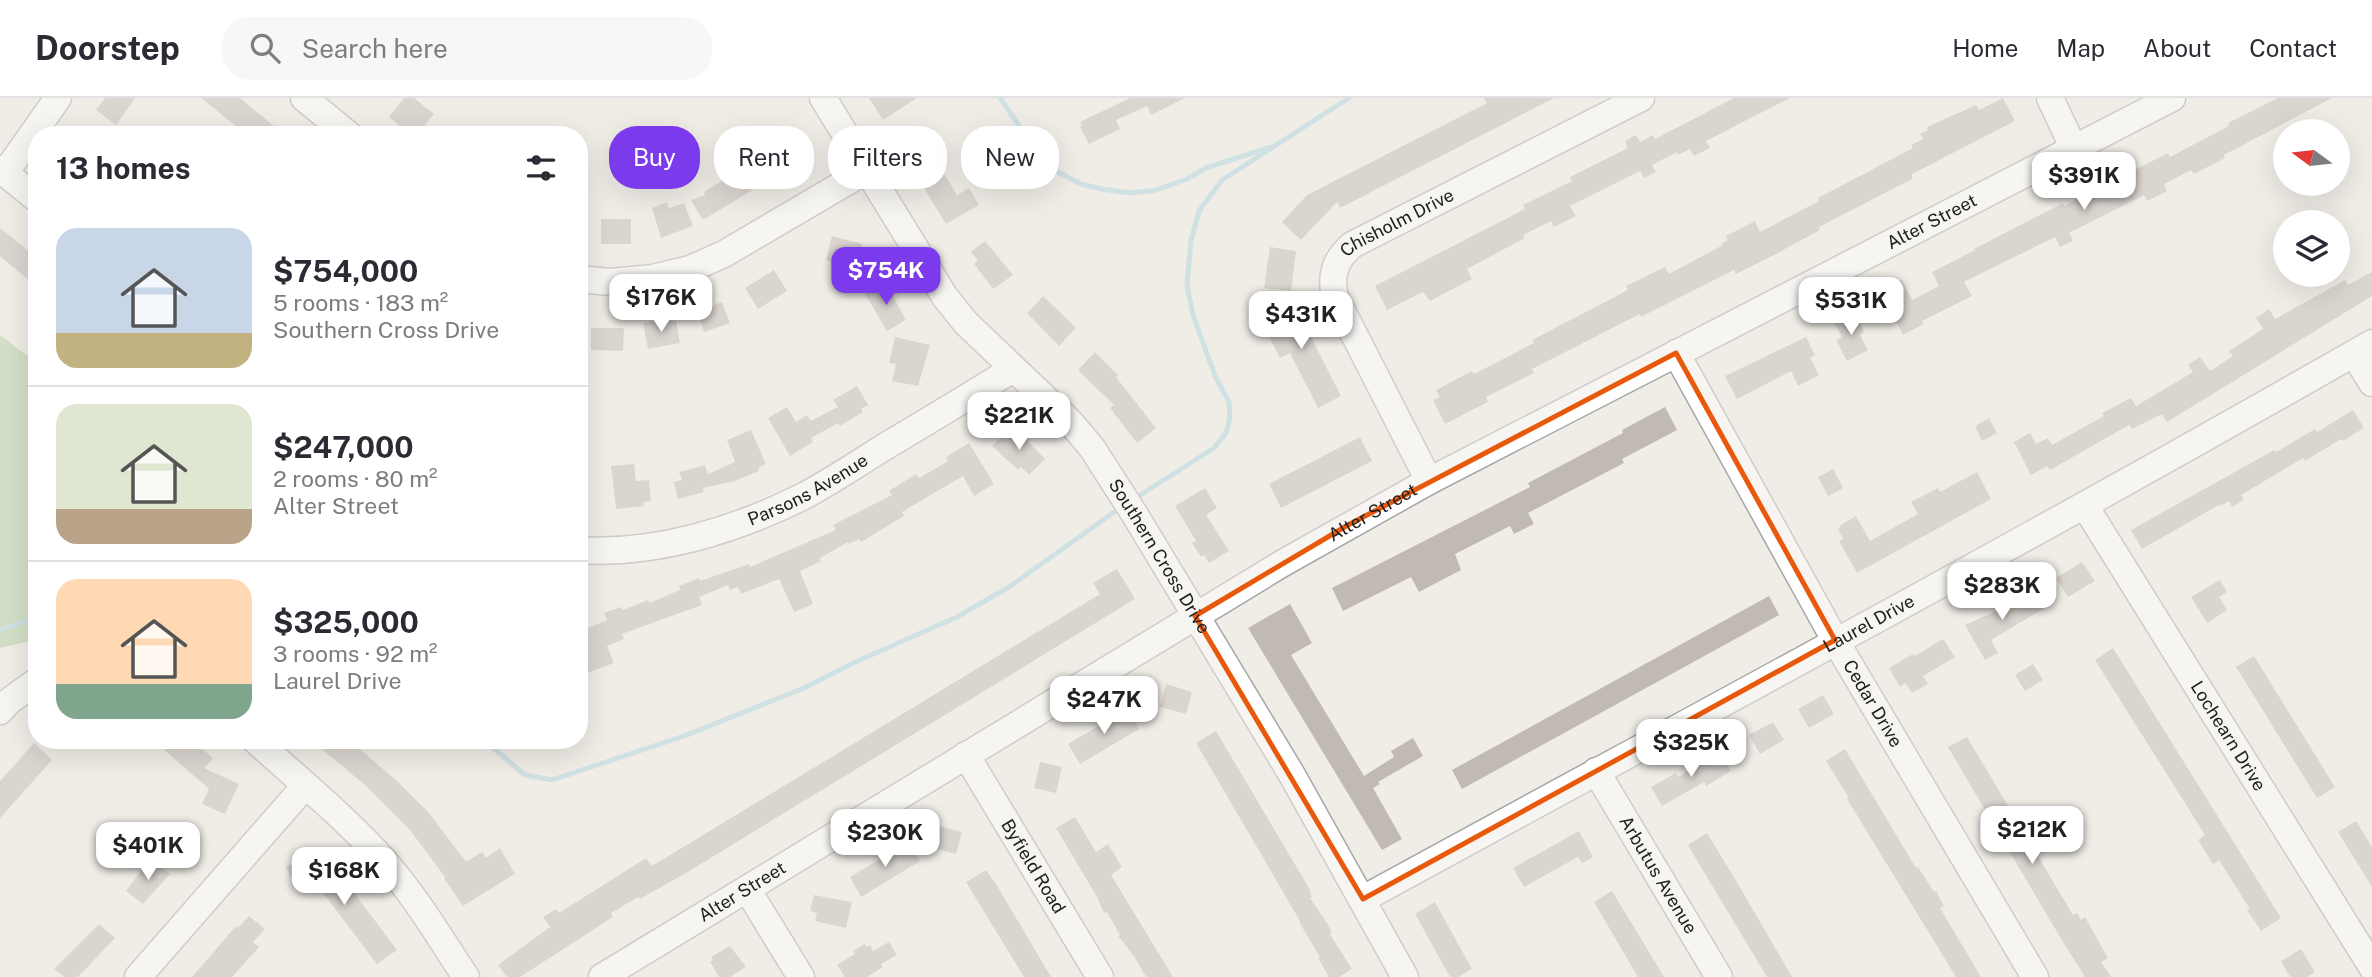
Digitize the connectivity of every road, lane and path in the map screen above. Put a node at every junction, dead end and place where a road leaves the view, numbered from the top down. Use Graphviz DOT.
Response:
graph roads {
  1 [pos="58,98"];
  2 [pos="304,98"];
  3 [pos="823,98"];
  4 [pos="1641,98"];
  5 [pos="2050,98"];
  6 [pos="2172,98"];
  7 [pos="37,126"];
  8 [pos="338,126"];
  9 [pos="840,126"];
  10 [pos="28,138"];
  11 [pos="2074,149"];
  12 [pos="3,171"];
  13 [pos="835,189"];
  14 [pos="879,189"];
  15 [pos="28,192"];
  16 [pos="588,280"];
  17 [pos="2363,348"];
  18 [pos="1676,353"];
  19 [pos="1013,369"];
  20 [pos="2372,383"];
  21 [pos="1429,481"];
  22 [pos="2085,506"];
  23 [pos="588,550"];
  24 [pos="1195,616"];
  25 [pos="1835,640"];
  26 [pos="28,688"];
  27 [pos="0,711"];
  28 [pos="265,749"];
  29 [pos="966,755"];
  30 [pos="1596,771"];
  31 [pos="305,786"];
  32 [pos="747,889"];
  33 [pos="1363,900"];
  34 [pos="2372,967"];
  35 [pos="138,977"];
  36 [pos="466,977"];
  37 [pos="602,977"];
  38 [pos="801,977"];
  39 [pos="1100,977"];
  40 [pos="1405,977"];
  41 [pos="1719,977"];
  42 [pos="2035,977"];
  1 -- 7 [label="street"];
  2 -- 8 [label="street"];
  3 -- 9 [label="street, Southern Cross Drive"];
  4 -- 21 [label="street, Chisholm Drive"];
  5 -- 11 [label="street"];
  6 -- 11 [label="street, Alter Street"];
  10 -- 12 [label="street"];
  11 -- 18 [label="street, Alter Street"];
  12 -- 15 [label="street"];
  13 -- 16 [label="street"];
  14 -- 19 [label="street, Southern Cross Drive"];
  17 -- 20 [label="street"];
  17 -- 22 [label="street, Laurel Drive"];
  18 -- 21 [label="street, Alter Street"];
  18 -- 25 [label="street, Cedar Drive"];
  19 -- 23 [label="street, Parsons Avenue"];
  19 -- 24 [label="street, Southern Cross Drive"];
  21 -- 24 [label="street, Alter Street"];
  22 -- 25 [label="street, Laurel Drive"];
  22 -- 34 [label="street, Lochearn Drive"];
  24 -- 29 [label="street, Alter Street"];
  24 -- 33 [label="street, Southern Cross Drive"];
  25 -- 30 [label="street, Laurel Drive"];
  25 -- 42 [label="street, Cedar Drive"];
  26 -- 27 [label="street"];
  28 -- 31 [label="street"];
  29 -- 32 [label="street, Alter Street"];
  29 -- 39 [label="street, Byfield Road"];
  30 -- 33 [label="street, Laurel Drive"];
  30 -- 41 [label="street, Arbutus Avenue"];
  31 -- 35 [label="street"];
  31 -- 36 [label="street"];
  32 -- 37 [label="street, Alter Street"];
  32 -- 38 [label="street"];
  33 -- 40 [label="street, Southern Cross Drive"];
}
